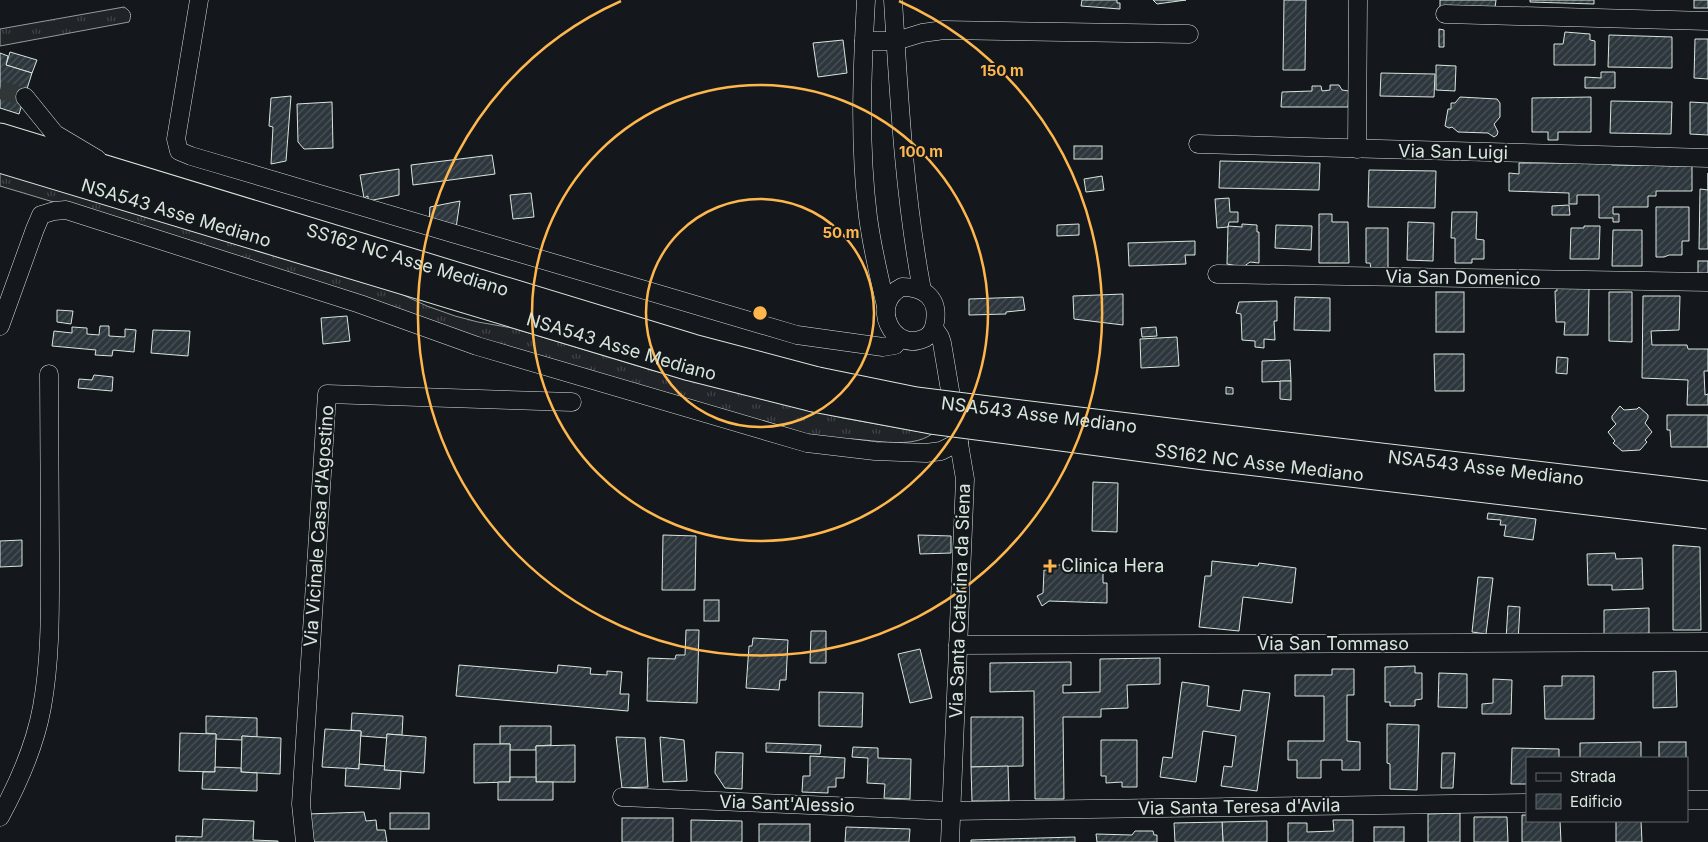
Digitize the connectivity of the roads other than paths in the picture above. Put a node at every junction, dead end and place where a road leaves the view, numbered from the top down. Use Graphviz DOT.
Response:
graph roads {
  1 [pos="199,0"];
  2 [pos="866,0"];
  3 [pos="893,0"];
  4 [pos="1358,0"];
  5 [pos="1445,14"];
  6 [pos="1708,21"];
  7 [pos="1189,34"];
  8 [pos="864,41"];
  9 [pos="896,41"];
  10 [pos="25,97"];
  11 [pos="0,136"];
  12 [pos="1198,144"];
  13 [pos="1357,149"];
  14 [pos="1708,158"];
  15 [pos="0,160"];
  16 [pos="119,173"];
  17 [pos="1217,274"];
  18 [pos="1708,282"];
  19 [pos="922,290"];
  20 [pos="886,306"];
  21 [pos="0,326"];
  22 [pos="934,328"];
  23 [pos="900,338"];
  24 [pos="919,340"];
  25 [pos="945,362"];
  26 [pos="49,374"];
  27 [pos="815,390"];
  28 [pos="572,402"];
  29 [pos="959,442"];
  30 [pos="1708,494"];
  31 [pos="1708,516"];
  32 [pos="1708,642"];
  33 [pos="958,646"];
  34 [pos="622,797"];
  35 [pos="1688,800"];
  36 [pos="1708,800"];
  37 [pos="1526,803"];
  38 [pos="951,811"];
  39 [pos="0,817"];
  40 [pos="305,842"];
  41 [pos="950,842"];
  1 -- 23 [label="street"];
  2 -- 8 [label="street"];
  3 -- 9 [label="street"];
  4 -- 13 [label="street"];
  5 -- 6 [label="street"];
  7 -- 9 [label="street"];
  8 -- 9 [label="street"];
  8 -- 20 [label="street"];
  9 -- 19 [label="street"];
  10 -- 16 [label="street"];
  11 -- 16 [label="highway, SS162 NC Asse Mediano"];
  12 -- 13 [label="street, Via San Luigi"];
  13 -- 14 [label="street, Via San Luigi"];
  15 -- 27 [label="highway, NSA543 Asse Mediano"];
  16 -- 27 [label="highway, SS162 NC Asse Mediano"];
  17 -- 18 [label="street, Via San Domenico"];
  19 -- 20 [label="street"];
  19 -- 22 [label="street"];
  20 -- 23 [label="street"];
  21 -- 29 [label="street"];
  22 -- 24 [label="street"];
  22 -- 25 [label="street, Via Santa Caterina da Siena"];
  23 -- 24 [label="street"];
  24 -- 25 [label="street"];
  25 -- 29 [label="street, Via Santa Caterina da Siena"];
  26 -- 39 [label="street"];
  27 -- 30 [label="highway, NSA543 Asse Mediano, bridge"];
  27 -- 31 [label="highway, SS162 NC Asse Mediano, bridge"];
  28 -- 40 [label="street, Via Vicinale Casa d'Agostino"];
  29 -- 33 [label="street, Via Santa Caterina da Siena"];
  32 -- 33 [label="street, Via San Tommaso"];
  33 -- 38 [label="street, Via Santa Caterina da Siena"];
  34 -- 38 [label="street, Via Sant'Alessio"];
  35 -- 36 [label="street"];
  37 -- 38 [label="street, Via Santa Teresa d'Avila"];
  38 -- 41 [label="street, Via Santa Caterina da Siena"];
}
